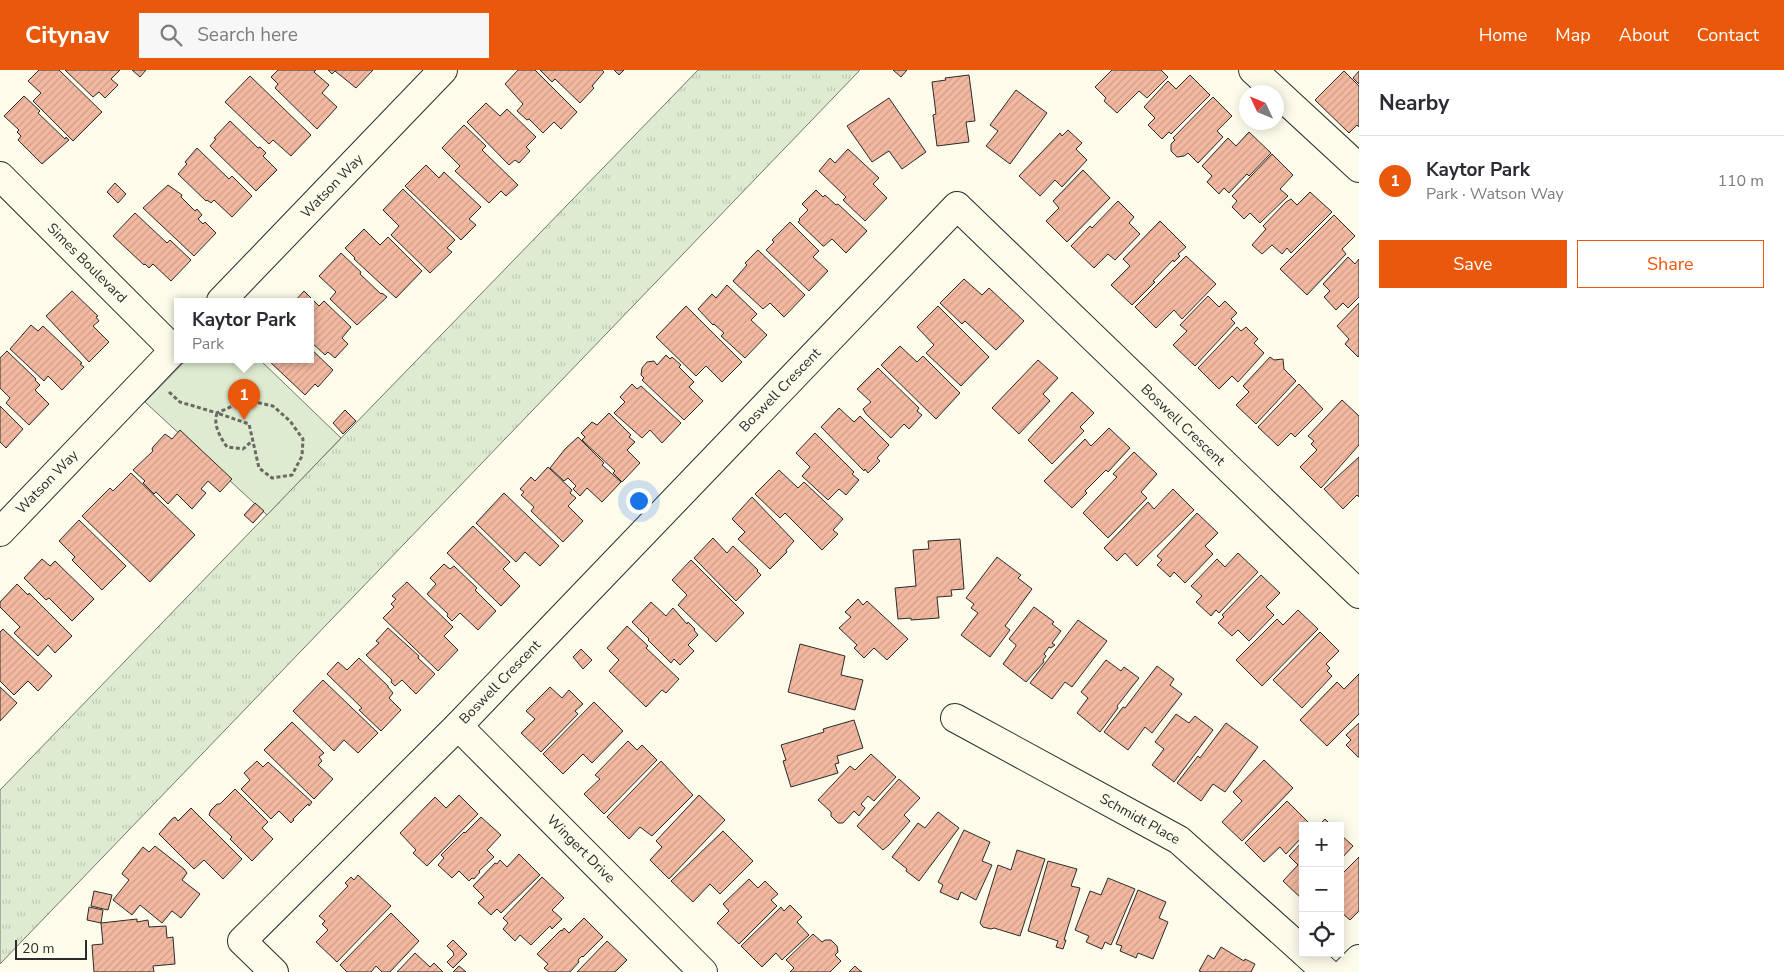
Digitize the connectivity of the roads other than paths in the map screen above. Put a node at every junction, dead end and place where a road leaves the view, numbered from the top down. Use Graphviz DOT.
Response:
graph roads {
  1 [pos="443,70"];
  2 [pos="1253,70"];
  3 [pos="1359,168"];
  4 [pos="0,176"];
  5 [pos="224,298"];
  6 [pos="174,346"];
  7 [pos="174,350"];
  8 [pos="0,532"];
  9 [pos="1359,594"];
  10 [pos="955,718"];
  11 [pos="458,726"];
  12 [pos="1299,948"];
  13 [pos="1310,957"];
  14 [pos="1359,959"];
  15 [pos="274,972"];
  16 [pos="703,972"];
  17 [pos="1326,972"];
  18 [pos="1346,972"];
  1 -- 5 [label="street, Watson Way"];
  2 -- 3 [label="street"];
  4 -- 6 [label="street, Simes Boulevard"];
  7 -- 8 [label="street, Watson Way"];
  9 -- 11 [label="street, Boswell Crescent"];
  10 -- 12 [label="street, Schmidt Place"];
  11 -- 15 [label="street, Boswell Crescent"];
  11 -- 16 [label="street, Wingert Drive"];
  13 -- 17 [label="street, Schmidt Place"];
  14 -- 18 [label="street"];
}
